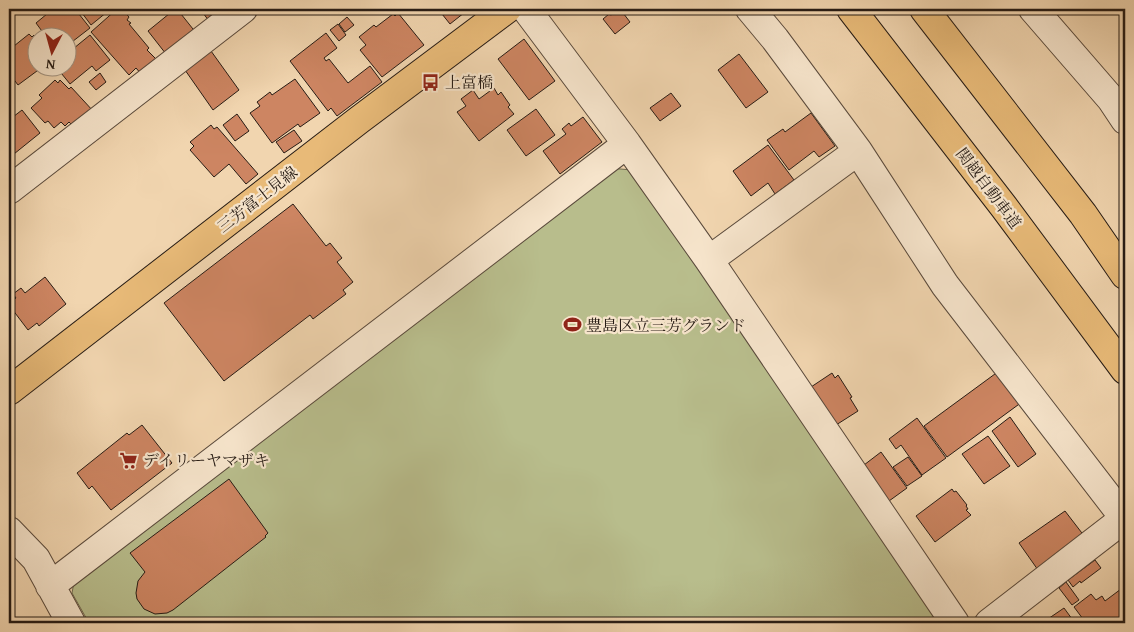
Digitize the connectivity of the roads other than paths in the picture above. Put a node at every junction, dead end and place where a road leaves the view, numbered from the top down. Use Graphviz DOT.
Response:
graph roads {
  1 [pos="243,9"];
  2 [pos="507,9"];
  3 [pos="526,9"];
  4 [pos="750,9"];
  5 [pos="851,9"];
  6 [pos="924,9"];
  7 [pos="1033,9"];
  8 [pos="1125,120"];
  9 [pos="627,144"];
  10 [pos="858,151"];
  11 [pos="9,190"];
  12 [pos="709,260"];
  13 [pos="1125,275"];
  14 [pos="1125,370"];
  15 [pos="9,390"];
  16 [pos="1125,519"];
  17 [pos="9,531"];
  18 [pos="50,586"];
  19 [pos="71,623"];
  20 [pos="954,623"];
  21 [pos="988,623"];
  1 -- 11 [label="street"];
  2 -- 15 [label="main road, 三芳富士見線"];
  3 -- 9 [label="street"];
  4 -- 10 [label="street"];
  5 -- 14 [label="main road, 関越自動車道"];
  6 -- 13 [label="main road"];
  7 -- 8 [label="street"];
  9 -- 12 [label="street"];
  9 -- 18 [label="street"];
  10 -- 12 [label="street"];
  10 -- 16 [label="street"];
  12 -- 20 [label="street"];
  16 -- 21 [label="street"];
  17 -- 18 [label="street"];
  18 -- 19 [label="street"];
}
